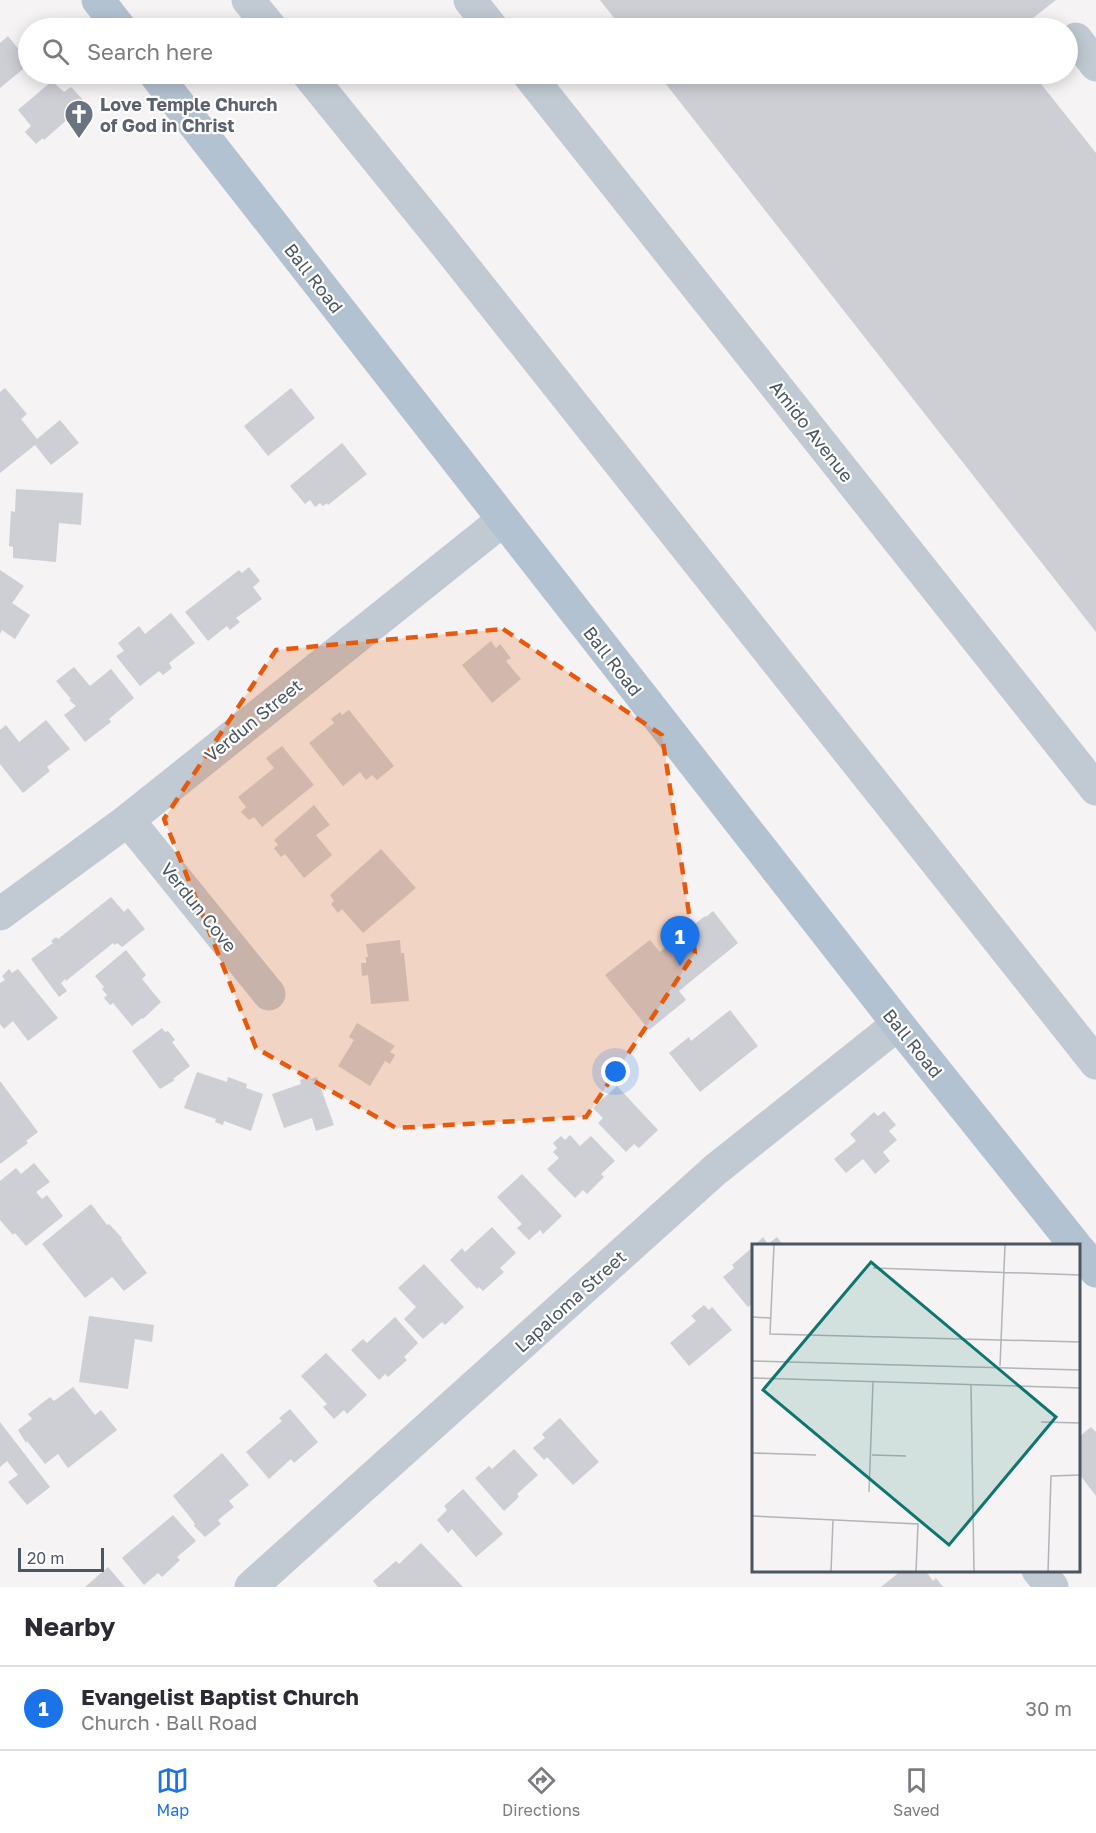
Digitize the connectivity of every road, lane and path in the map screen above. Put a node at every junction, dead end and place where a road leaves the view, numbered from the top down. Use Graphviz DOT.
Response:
graph roads {
  1 [pos="98,0"];
  2 [pos="248,0"];
  3 [pos="470,0"];
  4 [pos="112,18"];
  5 [pos="263,18"];
  6 [pos="484,18"];
  7 [pos="1078,42"];
  8 [pos="1096,65"];
  9 [pos="163,84"];
  10 [pos="316,84"];
  11 [pos="536,84"];
  12 [pos="502,520"];
  13 [pos="1096,789"];
  14 [pos="128,820"];
  15 [pos="0,914"];
  16 [pos="269,994"];
  17 [pos="898,1024"];
  18 [pos="1096,1063"];
  19 [pos="1074,1244"];
  20 [pos="1081,1252"];
  21 [pos="1096,1271"];
  22 [pos="1040,1572"];
  23 [pos="251,1587"];
  24 [pos="1052,1587"];
  1 -- 4 [label="main road"];
  2 -- 5 [label="street"];
  3 -- 6 [label="street"];
  7 -- 8 [label="street"];
  9 -- 12 [label="main road, Ball Road"];
  10 -- 18 [label="street"];
  11 -- 13 [label="street, Amido Avenue"];
  12 -- 14 [label="street, Verdun Street"];
  12 -- 17 [label="main road, Ball Road"];
  14 -- 15 [label="street, Verdun Street"];
  14 -- 16 [label="street, Verdun Cove"];
  17 -- 19 [label="main road, Ball Road"];
  17 -- 23 [label="street, Lapaloma Street"];
  20 -- 21 [label="main road"];
  22 -- 24 [label="street"];
}
